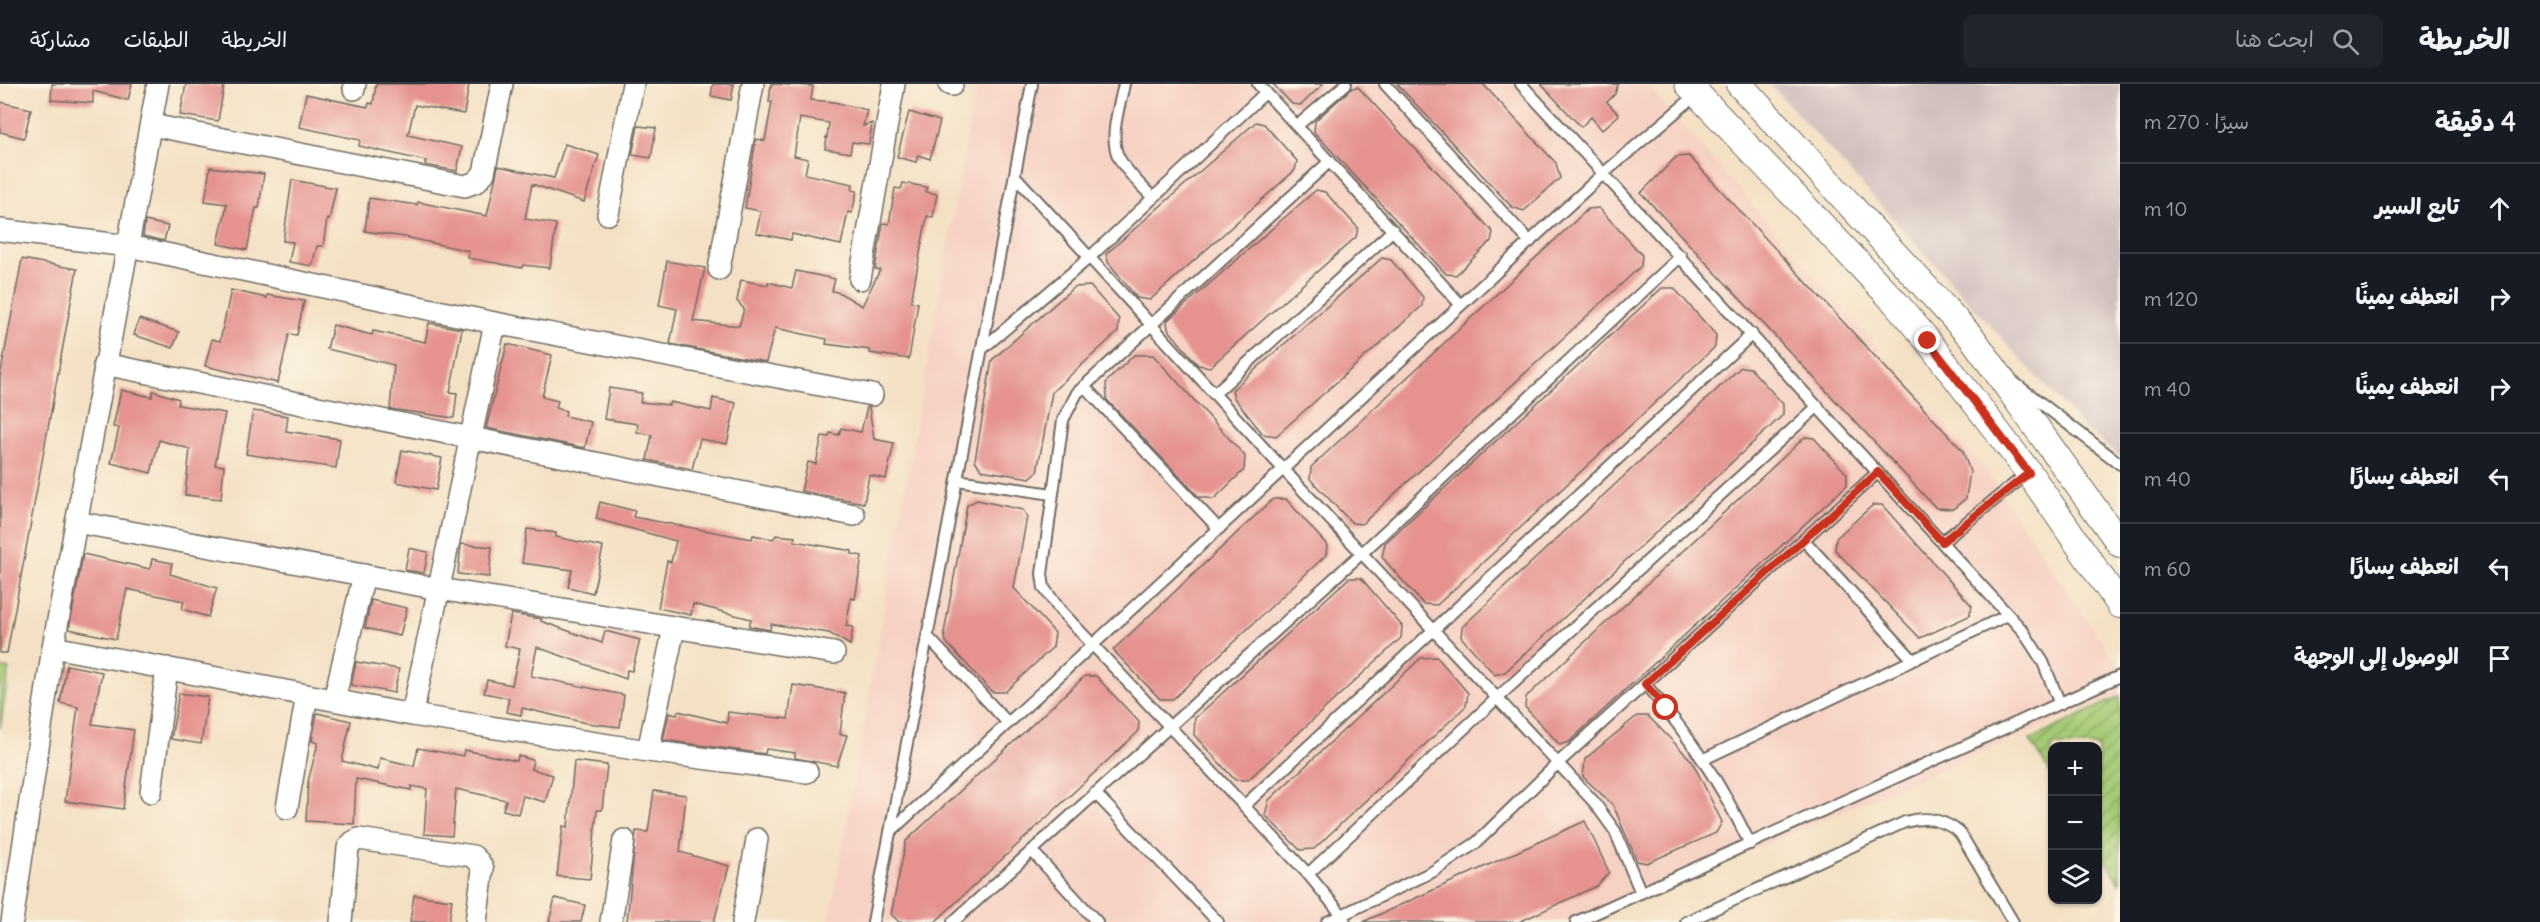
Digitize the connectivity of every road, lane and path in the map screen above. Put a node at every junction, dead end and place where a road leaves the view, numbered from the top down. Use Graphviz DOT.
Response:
graph roads {
  1 [pos="158,84"];
  2 [pos="502,84"];
  3 [pos="633,84"];
  4 [pos="753,84"];
  5 [pos="894,84"];
  6 [pos="1032,84"];
  7 [pos="1346,84"];
  8 [pos="1385,84"];
  9 [pos="1521,84"];
  10 [pos="1739,84"];
  11 [pos="1125,85"];
  12 [pos="1698,87"];
  13 [pos="1262,88"];
  14 [pos="151,125"];
  15 [pos="1297,126"];
  16 [pos="1330,161"];
  17 [pos="1604,173"];
  18 [pos="1015,176"];
  19 [pos="1153,198"];
  20 [pos="608,214"];
  21 [pos="0,230"];
  22 [pos="1393,230"];
  23 [pos="1530,242"];
  24 [pos="128,246"];
  25 [pos="1681,256"];
  26 [pos="1089,258"];
  27 [pos="719,269"];
  28 [pos="861,279"];
  29 [pos="1461,305"];
  30 [pos="495,323"];
  31 [pos="1150,324"];
  32 [pos="1752,334"];
  33 [pos="982,349"];
  34 [pos="104,364"];
  35 [pos="1996,369"];
  36 [pos="1084,386"];
  37 [pos="1214,394"];
  38 [pos="872,396"];
  39 [pos="1818,406"];
  40 [pos="471,436"];
  41 [pos="2120,464"];
  42 [pos="1283,470"];
  43 [pos="1878,472"];
  44 [pos="2029,473"];
  45 [pos="957,480"];
  46 [pos="1052,494"];
  47 [pos="854,515"];
  48 [pos="76,522"];
  49 [pos="1219,529"];
  50 [pos="1804,540"];
  51 [pos="1942,542"];
  52 [pos="2120,544"];
  53 [pos="1362,553"];
  54 [pos="364,575"];
  55 [pos="439,589"];
  56 [pos="2120,605"];
  57 [pos="2008,615"];
  58 [pos="674,628"];
  59 [pos="1435,631"];
  60 [pos="927,636"];
  61 [pos="1093,645"];
  62 [pos="53,647"];
  63 [pos="834,653"];
  64 [pos="1913,660"];
  65 [pos="167,668"];
  66 [pos="2120,676"];
  67 [pos="1645,684"];
  68 [pos="307,695"];
  69 [pos="1497,698"];
  70 [pos="334,700"];
  71 [pos="2060,704"];
  72 [pos="412,715"];
  73 [pos="1008,723"];
  74 [pos="1170,726"];
  75 [pos="648,751"];
  76 [pos="1704,759"];
  77 [pos="1558,763"];
  78 [pos="807,772"];
  79 [pos="151,792"];
  80 [pos="1095,793"];
  81 [pos="1244,806"];
  82 [pos="287,808"];
  83 [pos="890,832"];
  84 [pos="757,839"];
  85 [pos="624,840"];
  86 [pos="1750,844"];
  87 [pos="1032,851"];
  88 [pos="1308,874"];
  89 [pos="1641,892"];
  90 [pos="966,918"];
  91 [pos="1344,919"];
  92 [pos="12,922"];
  93 [pos="340,922"];
  94 [pos="476,922"];
  95 [pos="610,922"];
  96 [pos="743,922"];
  97 [pos="873,922"];
  98 [pos="953,922"];
  99 [pos="1097,922"];
  100 [pos="1218,922"];
  101 [pos="1327,922"];
  102 [pos="1576,922"];
  103 [pos="1686,922"];
  104 [pos="2013,922"];
  1 -- 14 [label="street"];
  2 -- 14 [label="street"];
  3 -- 20 [label="street"];
  4 -- 27 [label="street"];
  5 -- 28 [label="street"];
  6 -- 18 [label="lane"];
  7 -- 15 [label="lane"];
  8 -- 23 [label="lane"];
  9 -- 17 [label="lane"];
  10 -- 35 [label="street"];
  11 -- 19 [label="lane"];
  12 -- 17 [label="lane"];
  12 -- 44 [label="street"];
  13 -- 15 [label="lane"];
  13 -- 19 [label="lane"];
  14 -- 24 [label="street"];
  15 -- 16 [label="lane"];
  16 -- 22 [label="lane"];
  16 -- 31 [label="lane"];
  17 -- 23 [label="lane"];
  17 -- 25 [label="lane"];
  18 -- 26 [label="lane"];
  18 -- 33 [label="lane"];
  19 -- 26 [label="lane"];
  21 -- 24 [label="street"];
  22 -- 29 [label="lane"];
  22 -- 37 [label="lane"];
  23 -- 29 [label="lane"];
  24 -- 30 [label="street"];
  24 -- 34 [label="street"];
  25 -- 32 [label="lane"];
  25 -- 53 [label="lane"];
  26 -- 31 [label="lane"];
  26 -- 33 [label="lane"];
  29 -- 42 [label="lane"];
  30 -- 38 [label="street"];
  30 -- 40 [label="street"];
  31 -- 36 [label="lane"];
  31 -- 37 [label="lane"];
  32 -- 39 [label="lane"];
  32 -- 59 [label="lane"];
  33 -- 45 [label="lane"];
  34 -- 40 [label="street"];
  34 -- 48 [label="street"];
  35 -- 41 [label="lane"];
  35 -- 52 [label="street"];
  36 -- 46 [label="lane"];
  36 -- 49 [label="lane"];
  37 -- 42 [label="lane"];
  39 -- 43 [label="lane"];
  39 -- 69 [label="lane"];
  40 -- 47 [label="street"];
  40 -- 55 [label="street"];
  42 -- 49 [label="lane"];
  42 -- 53 [label="lane"];
  43 -- 50 [label="lane"];
  43 -- 51 [label="lane"];
  44 -- 51 [label="lane"];
  44 -- 56 [label="street"];
  45 -- 46 [label="lane"];
  45 -- 60 [label="lane"];
  46 -- 61 [label="lane"];
  48 -- 54 [label="street"];
  48 -- 62 [label="street"];
  49 -- 61 [label="lane"];
  50 -- 64 [label="lane"];
  50 -- 67 [label="lane"];
  51 -- 57 [label="lane"];
  53 -- 59 [label="lane"];
  53 -- 74 [label="lane"];
  54 -- 55 [label="street"];
  54 -- 70 [label="street"];
  55 -- 58 [label="street"];
  55 -- 72 [label="street"];
  57 -- 64 [label="lane"];
  57 -- 71 [label="lane"];
  58 -- 63 [label="street"];
  58 -- 75 [label="street"];
  59 -- 69 [label="lane"];
  59 -- 81 [label="lane"];
  60 -- 73 [label="lane"];
  60 -- 83 [label="lane"];
  61 -- 73 [label="lane"];
  61 -- 74 [label="lane"];
  62 -- 65 [label="street"];
  62 -- 92 [label="street"];
  64 -- 76 [label="lane"];
  65 -- 68 [label="street"];
  65 -- 79 [label="street"];
  66 -- 71 [label="lane"];
  67 -- 76 [label="lane"];
  67 -- 77 [label="lane"];
  68 -- 70 [label="street"];
  68 -- 82 [label="street"];
  69 -- 77 [label="lane"];
  69 -- 88 [label="lane"];
  70 -- 72 [label="street"];
  71 -- 86 [label="lane"];
  72 -- 75 [label="street"];
  73 -- 83 [label="lane"];
  74 -- 80 [label="lane"];
  74 -- 81 [label="lane"];
  75 -- 78 [label="street"];
  76 -- 86 [label="lane"];
  77 -- 89 [label="lane"];
  77 -- 91 [label="lane"];
  80 -- 87 [label="lane"];
  80 -- 100 [label="lane"];
  81 -- 88 [label="lane"];
  83 -- 97 [label="lane"];
  84 -- 96 [label="street"];
  85 -- 95 [label="street"];
  86 -- 89 [label="lane"];
  87 -- 90 [label="lane"];
  87 -- 99 [label="lane"];
  88 -- 91 [label="lane"];
  89 -- 102 [label="lane"];
  90 -- 98 [label="lane"];
  91 -- 101 [label="lane"];
  93 -- 94 [label="street"];
  103 -- 104 [label="lane"];
}
